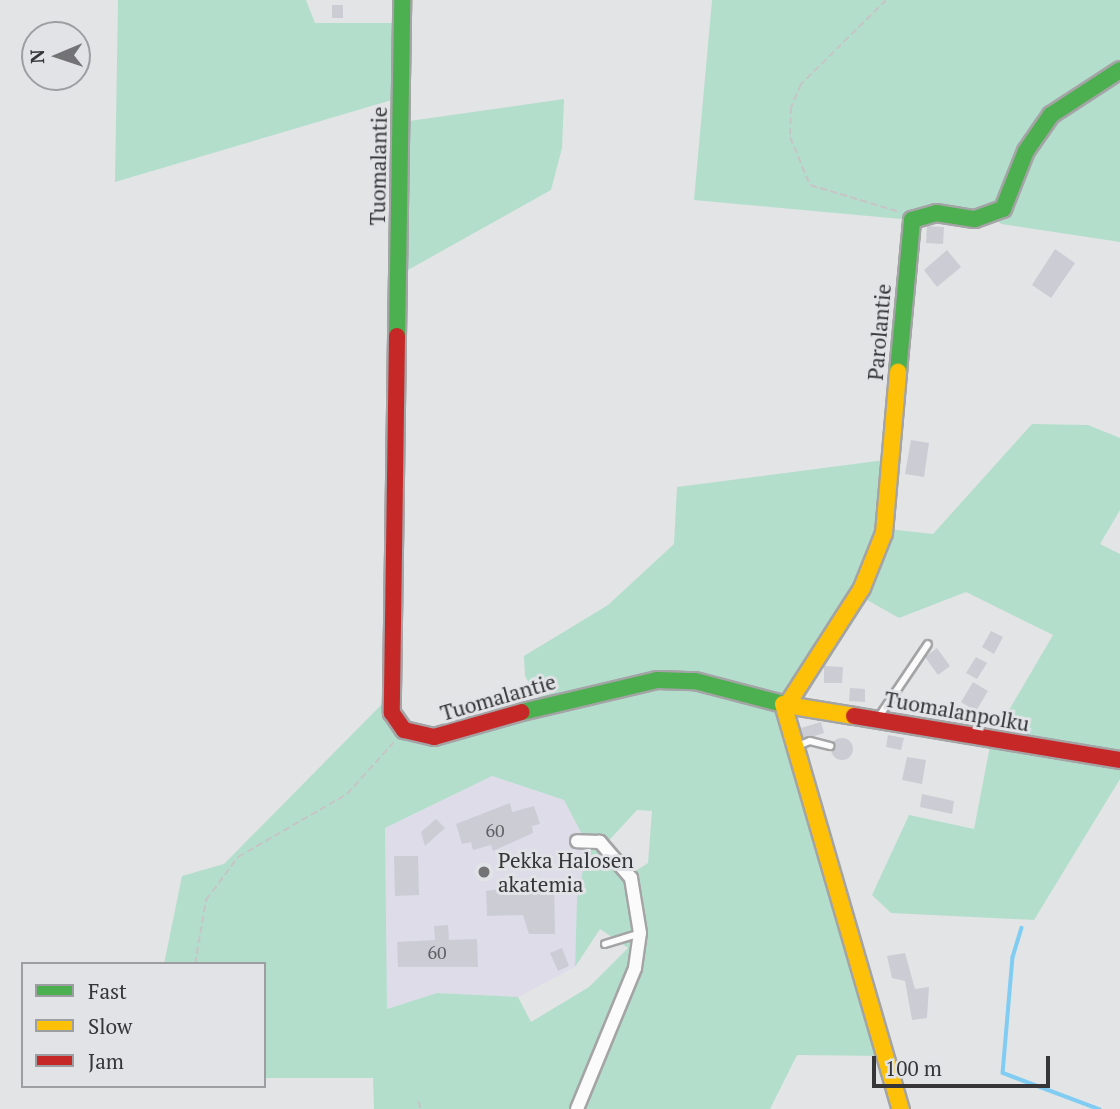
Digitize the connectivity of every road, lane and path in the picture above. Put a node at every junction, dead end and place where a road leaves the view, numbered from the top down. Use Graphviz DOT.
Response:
graph roads {
  1 [pos="401,0"];
  2 [pos="886,0"];
  3 [pos="1120,70"];
  4 [pos="912,220"];
  5 [pos="928,644"];
  6 [pos="787,705"];
  7 [pos="877,719"];
  8 [pos="404,730"];
  9 [pos="830,746"];
  10 [pos="793,747"];
  11 [pos="1120,760"];
  12 [pos="578,841"];
  13 [pos="639,933"];
  14 [pos="605,944"];
  15 [pos="195,962"];
  16 [pos="418,1101"];
  17 [pos="421,1109"];
  18 [pos="577,1109"];
  19 [pos="901,1109"];
  1 -- 8 [label="street, Tuomalantie"];
  2 -- 4 [label="path"];
  3 -- 4 [label="street"];
  4 -- 6 [label="street, Parolantie"];
  5 -- 7 [label="lane"];
  6 -- 7 [label="street, Tuomalanpolku"];
  6 -- 8 [label="street, Tuomalantie"];
  6 -- 10 [label="street"];
  7 -- 11 [label="street, Tuomalanpolku"];
  8 -- 15 [label="path"];
  9 -- 10 [label="lane"];
  10 -- 19 [label="street"];
  12 -- 13 [label="street"];
  13 -- 14 [label="lane"];
  13 -- 18 [label="street"];
  16 -- 17 [label="path"];
}
